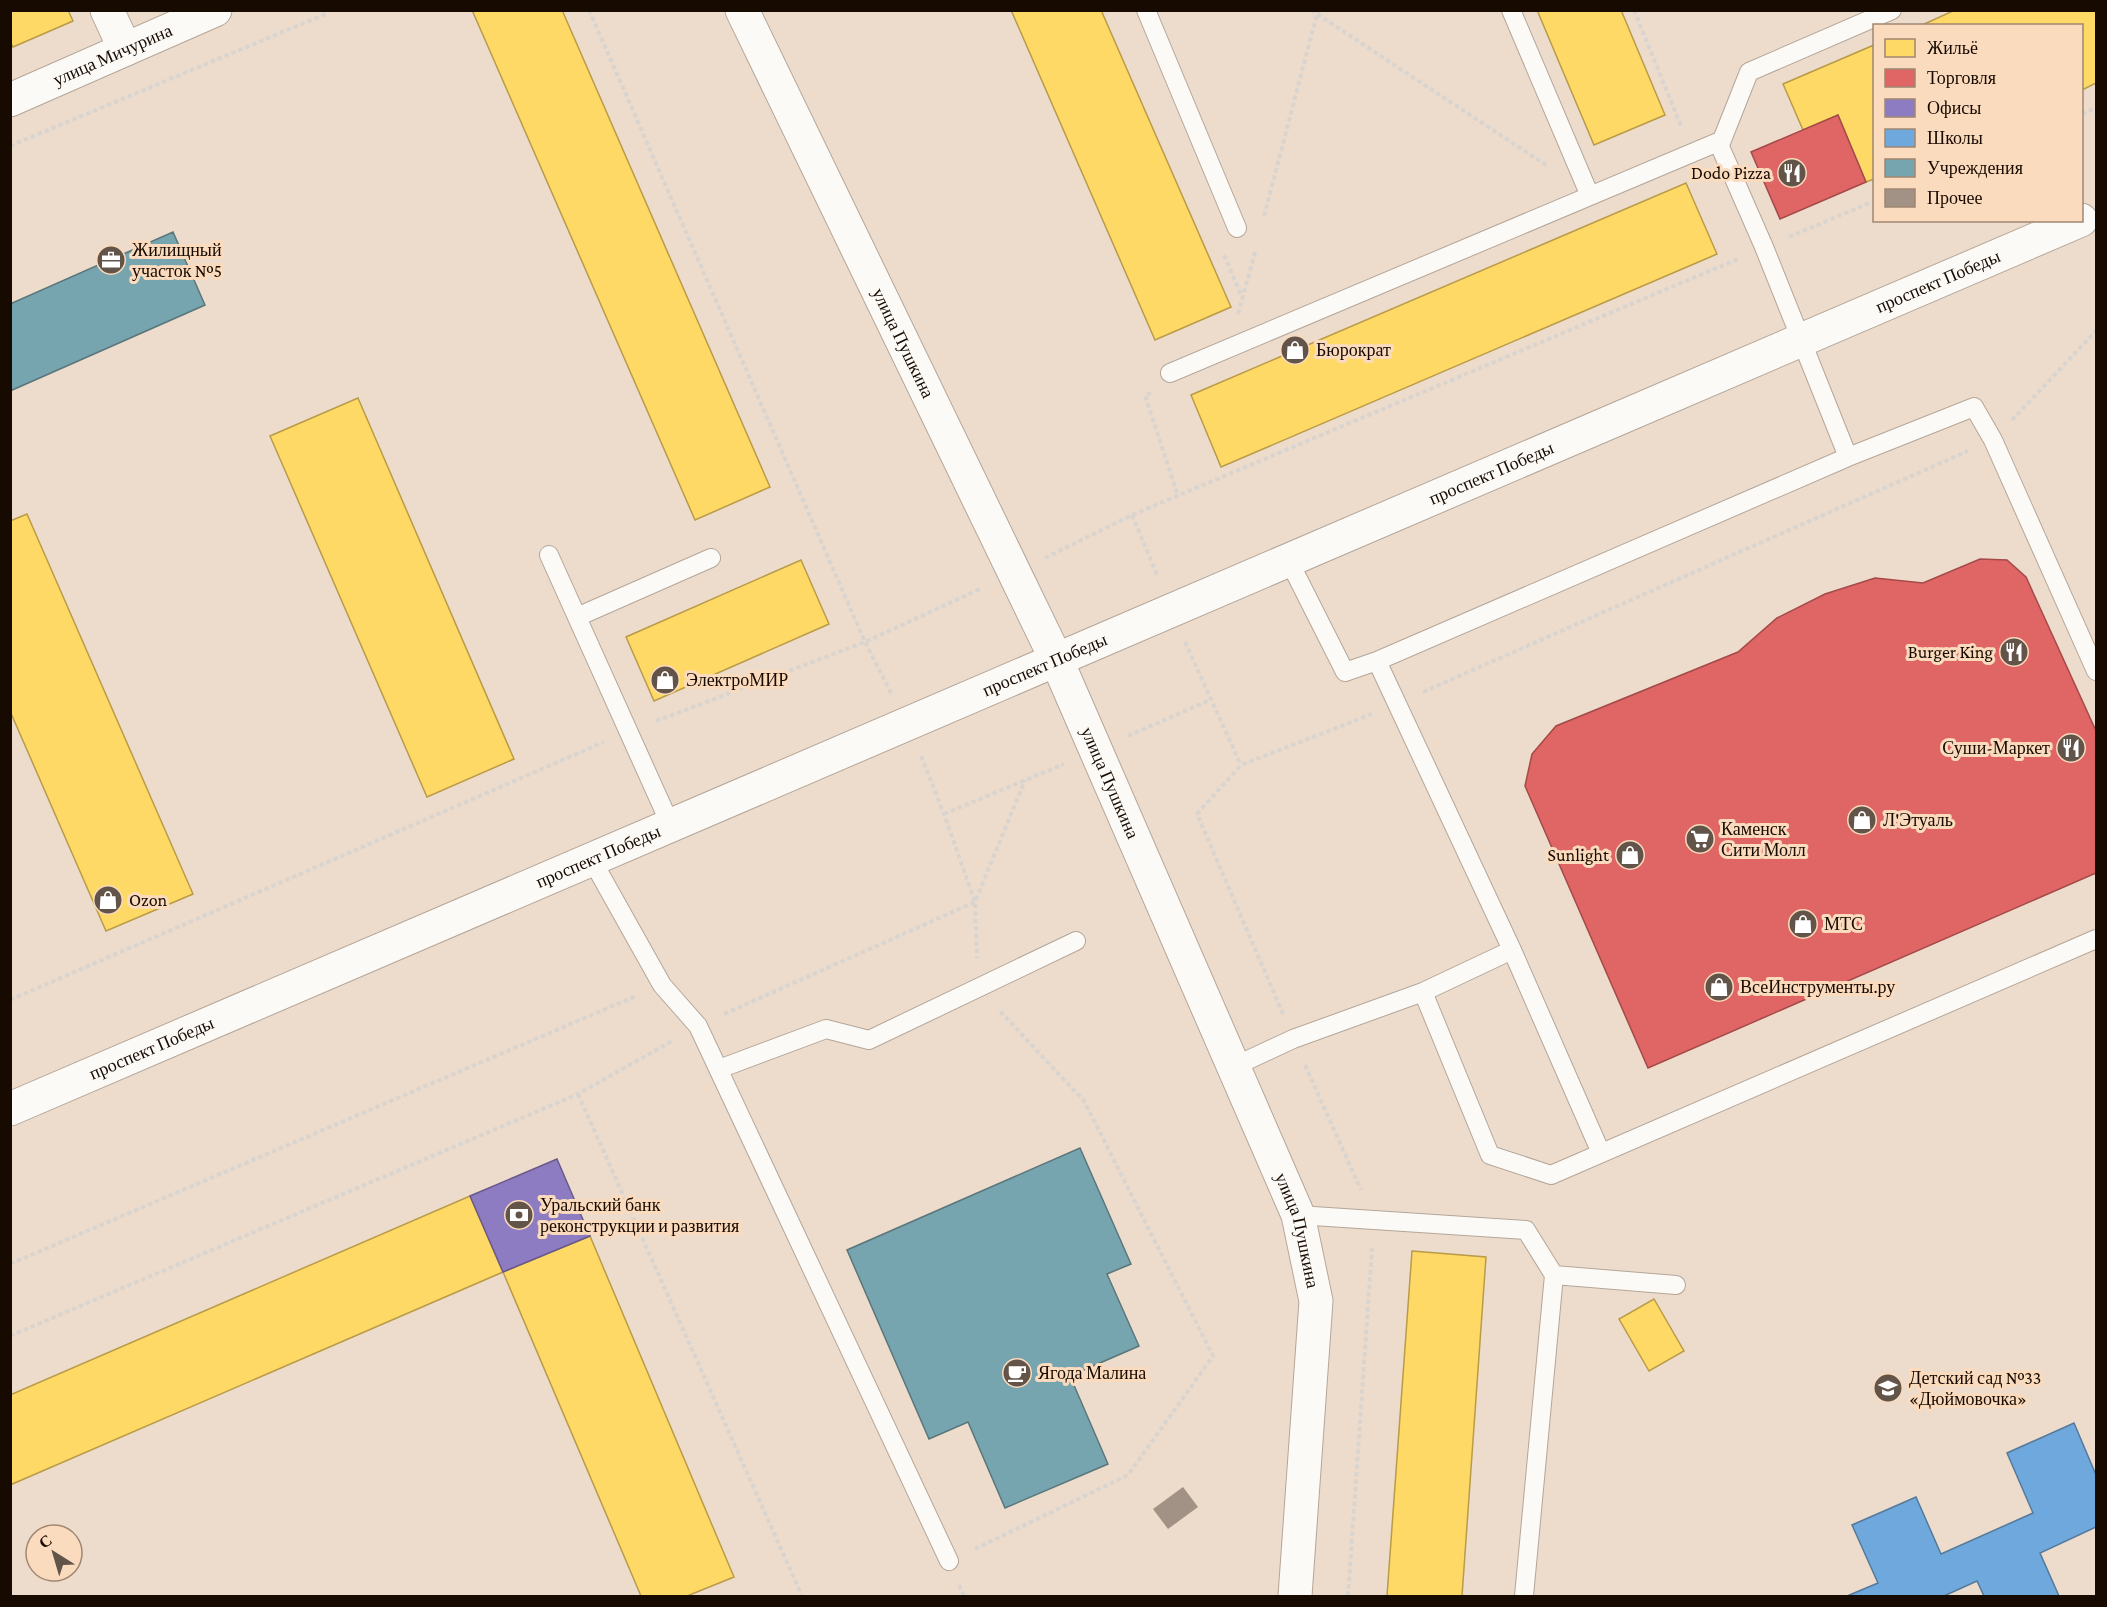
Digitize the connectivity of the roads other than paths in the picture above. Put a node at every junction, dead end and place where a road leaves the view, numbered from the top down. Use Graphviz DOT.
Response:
graph roads {
  1 [pos="107,10"];
  2 [pos="215,10"];
  3 [pos="742,10"];
  4 [pos="1146,10"];
  5 [pos="1511,10"];
  6 [pos="1892,10"];
  7 [pos="125,49"];
  8 [pos="10,100"];
  9 [pos="1720,145"];
  10 [pos="1590,196"];
  11 [pos="2076,222"];
  12 [pos="1237,228"];
  13 [pos="1802,339"];
  14 [pos="1170,373"];
  15 [pos="1848,457"];
  16 [pos="549,555"];
  17 [pos="711,558"];
  18 [pos="1288,561"];
  19 [pos="577,617"];
  20 [pos="1057,661"];
  21 [pos="1377,661"];
  22 [pos="2097,671"];
  23 [pos="671,826"];
  24 [pos="592,860"];
  25 [pos="2097,939"];
  26 [pos="1076,941"];
  27 [pos="1512,950"];
  28 [pos="1423,992"];
  29 [pos="1233,1067"];
  30 [pos="719,1069"];
  31 [pos="10,1109"];
  32 [pos="1601,1153"];
  33 [pos="1298,1215"];
  34 [pos="1554,1275"];
  35 [pos="1676,1285"];
  36 [pos="949,1561"];
  37 [pos="1295,1596"];
  38 [pos="1524,1596"];
  1 -- 7 [label="main road"];
  2 -- 7 [label="main road, улица Мичурина"];
  3 -- 20 [label="main road, улица Пушкина"];
  4 -- 12 [label="lane"];
  5 -- 10 [label="lane"];
  6 -- 9 [label="lane"];
  7 -- 8 [label="main road, улица Мичурина"];
  9 -- 10 [label="lane"];
  9 -- 13 [label="lane"];
  10 -- 14 [label="lane"];
  11 -- 13 [label="main road, проспект Победы"];
  13 -- 15 [label="lane"];
  13 -- 18 [label="main road, проспект Победы"];
  15 -- 21 [label="lane"];
  15 -- 22 [label="lane"];
  16 -- 19 [label="lane"];
  17 -- 19 [label="lane"];
  18 -- 20 [label="main road, проспект Победы"];
  18 -- 21 [label="lane"];
  19 -- 23 [label="lane"];
  20 -- 23 [label="main road, проспект Победы"];
  20 -- 29 [label="main road, улица Пушкина"];
  21 -- 27 [label="lane"];
  23 -- 24 [label="main road, проспект Победы"];
  24 -- 30 [label="lane"];
  24 -- 31 [label="main road, проспект Победы"];
  25 -- 32 [label="lane"];
  26 -- 30 [label="lane"];
  27 -- 28 [label="lane"];
  27 -- 32 [label="lane"];
  28 -- 29 [label="lane"];
  28 -- 32 [label="lane"];
  29 -- 33 [label="main road, улица Пушкина"];
  30 -- 36 [label="lane"];
  33 -- 34 [label="lane"];
  33 -- 37 [label="main road, улица Пушкина"];
  34 -- 35 [label="lane"];
  34 -- 38 [label="lane"];
}
